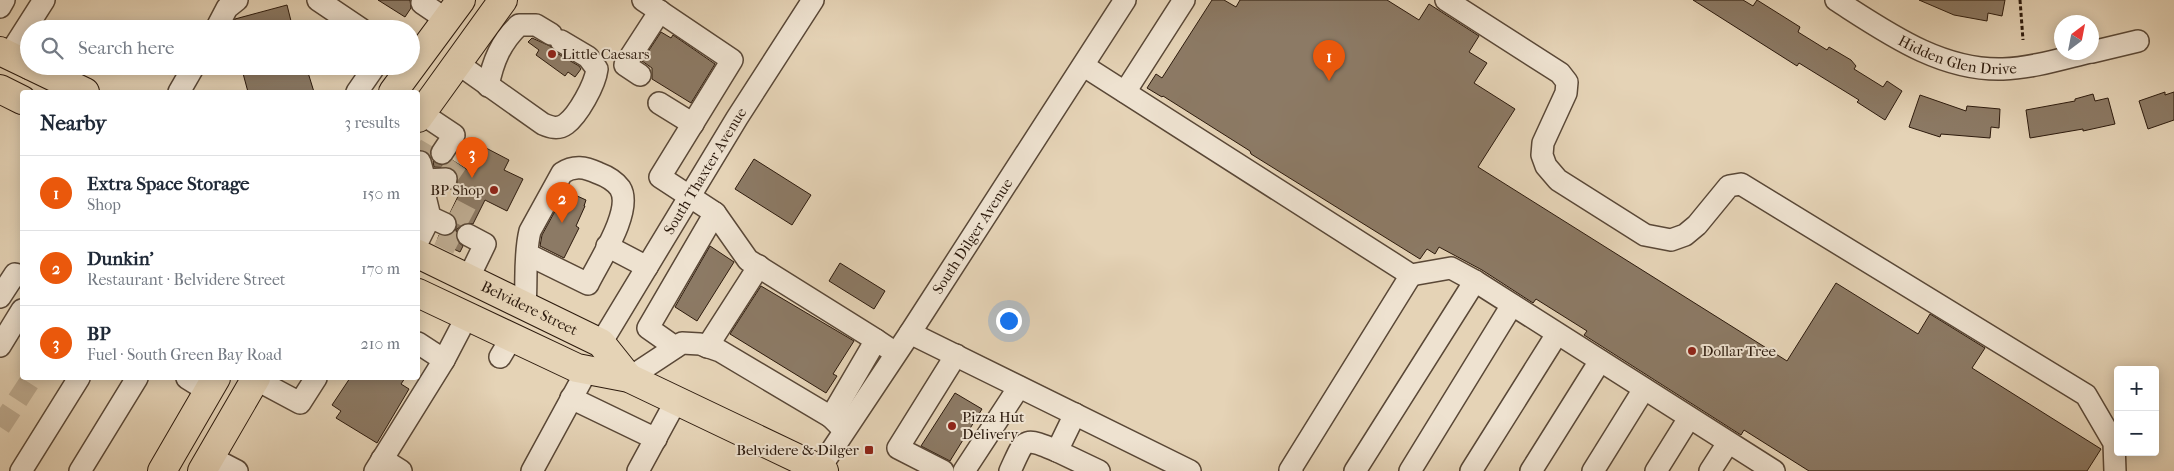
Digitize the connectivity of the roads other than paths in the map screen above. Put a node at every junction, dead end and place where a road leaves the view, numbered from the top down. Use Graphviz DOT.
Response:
graph roads {
  1 [pos="4,0"];
  2 [pos="44,0"];
  3 [pos="238,0"];
  4 [pos="318,0"];
  5 [pos="424,0"];
  6 [pos="813,0"];
  7 [pos="1125,0"];
  8 [pos="1184,0"];
  9 [pos="1446,0"];
  10 [pos="1836,0"];
  11 [pos="500,5"];
  12 [pos="651,6"];
  13 [pos="0,7"];
  14 [pos="454,10"];
  15 [pos="35,20"];
  16 [pos="221,20"];
  17 [pos="348,20"];
  18 [pos="519,25"];
  19 [pos="2138,41"];
  20 [pos="2099,50"];
  21 [pos="420,54"];
  22 [pos="2058,60"];
  23 [pos="457,63"];
  24 [pos="1084,66"];
  25 [pos="50,75"];
  26 [pos="189,75"];
  27 [pos="369,75"];
  28 [pos="405,75"];
  29 [pos="640,75"];
  30 [pos="488,86"];
  31 [pos="0,89"];
  32 [pos="82,90"];
  33 [pos="180,90"];
  34 [pos="358,90"];
  35 [pos="394,90"];
  36 [pos="1125,92"];
  37 [pos="20,99"];
  38 [pos="659,103"];
  39 [pos="420,114"];
  40 [pos="420,116"];
  41 [pos="692,124"];
  42 [pos="434,166"];
  43 [pos="689,197"];
  44 [pos="715,213"];
  45 [pos="471,236"];
  46 [pos="420,239"];
  47 [pos="608,246"];
  48 [pos="420,255"];
  49 [pos="527,260"];
  50 [pos="759,266"];
  51 [pos="647,267"];
  52 [pos="20,275"];
  53 [pos="1411,275"];
  54 [pos="468,278"];
  55 [pos="1475,281"];
  56 [pos="497,293"];
  57 [pos="420,294"];
  58 [pos="0,297"];
  59 [pos="1512,305"];
  60 [pos="525,306"];
  61 [pos="20,313"];
  62 [pos="467,316"];
  63 [pos="910,333"];
  64 [pos="1557,334"];
  65 [pos="876,340"];
  66 [pos="601,343"];
  67 [pos="420,344"];
  68 [pos="0,346"];
  69 [pos="674,346"];
  70 [pos="707,346"];
  71 [pos="897,353"];
  72 [pos="956,355"];
  73 [pos="444,360"];
  74 [pos="1600,361"];
  75 [pos="587,370"];
  76 [pos="629,378"];
  77 [pos="78,380"];
  78 [pos="136,380"];
  79 [pos="254,380"];
  80 [pos="259,380"];
  81 [pos="315,380"];
  82 [pos="204,382"];
  83 [pos="1020,387"];
  84 [pos="1644,389"];
  85 [pos="571,398"];
  86 [pos="676,401"];
  87 [pos="1075,414"];
  88 [pos="1689,418"];
  89 [pos="838,424"];
  90 [pos="656,439"];
  91 [pos="1728,442"];
  92 [pos="1057,451"];
  93 [pos="206,464"];
  94 [pos="378,465"];
  95 [pos="1177,468"];
  96 [pos="820,470"];
  97 [pos="1772,470"];
  98 [pos="21,471"];
  99 [pos="80,471"];
  100 [pos="162,471"];
  101 [pos="237,471"];
  102 [pos="401,471"];
  103 [pos="532,471"];
  104 [pos="638,471"];
  105 [pos="944,471"];
  106 [pos="964,471"];
  107 [pos="1010,471"];
  108 [pos="1099,471"];
  109 [pos="1292,471"];
  110 [pos="1355,471"];
  111 [pos="1410,471"];
  112 [pos="1471,471"];
  113 [pos="1531,471"];
  114 [pos="1592,471"];
  115 [pos="1656,471"];
  116 [pos="1710,471"];
  117 [pos="2115,471"];
  1 -- 13 [label="street"];
  2 -- 15 [label="street"];
  3 -- 16 [label="street"];
  4 -- 17 [label="street"];
  5 -- 14 [label="street"];
  6 -- 43 [label="street, South Thaxter Avenue"];
  7 -- 24 [label="street, South Dilger Avenue"];
  8 -- 36 [label="street"];
  9 -- 117 [label="street"];
  10 -- 22 [label="street, Hidden Glen Drive"];
  11 -- 18 [label="street"];
  11 -- 23 [label="main road"];
  12 -- 29 [label="street"];
  12 -- 41 [label="street"];
  14 -- 21 [label="main road"];
  18 -- 30 [label="street"];
  18 -- 30 [label="street"];
  19 -- 20 [label="street, Hidden Glen Drive"];
  23 -- 30 [label="street"];
  23 -- 39 [label="main road"];
  24 -- 36 [label="street"];
  24 -- 63 [label="street, South Dilger Avenue"];
  25 -- 32 [label="main road"];
  26 -- 33 [label="street"];
  27 -- 34 [label="street"];
  28 -- 35 [label="main road"];
  31 -- 37 [label="main road"];
  36 -- 53 [label="street"];
  38 -- 41 [label="street"];
  40 -- 42 [label="street"];
  41 -- 43 [label="street"];
  42 -- 46 [label="street"];
  43 -- 44 [label="street"];
  43 -- 51 [label="street, South Thaxter Avenue"];
  44 -- 50 [label="street"];
  44 -- 69 [label="street"];
  45 -- 54 [label="street"];
  47 -- 49 [label="street"];
  47 -- 49 [label="street"];
  47 -- 51 [label="street"];
  48 -- 54 [label="main road, Belvidere Street"];
  49 -- 56 [label="street"];
  49 -- 60 [label="street"];
  50 -- 65 [label="street"];
  50 -- 70 [label="street"];
  51 -- 66 [label="street, South Thaxter Avenue"];
  52 -- 58 [label="street"];
  53 -- 55 [label="street"];
  53 -- 109 [label="street"];
  54 -- 56 [label="main road, Belvidere Street"];
  55 -- 59 [label="street"];
  55 -- 110 [label="street"];
  56 -- 60 [label="main road, Belvidere Street"];
  57 -- 62 [label="main road, Belvidere Street"];
  59 -- 64 [label="street"];
  59 -- 111 [label="street"];
  60 -- 66 [label="main road, Belvidere Street"];
  61 -- 68 [label="street"];
  62 -- 73 [label="street"];
  62 -- 75 [label="main road, Belvidere Street"];
  63 -- 71 [label="street, South Dilger Avenue"];
  63 -- 72 [label="street"];
  64 -- 74 [label="street"];
  64 -- 112 [label="street"];
  65 -- 71 [label="street"];
  65 -- 89 [label="street"];
  66 -- 76 [label="main road, Belvidere Street"];
  67 -- 73 [label="street"];
  69 -- 70 [label="street"];
  69 -- 76 [label="street"];
  70 -- 89 [label="street"];
  71 -- 89 [label="street, South Dilger Avenue"];
  72 -- 83 [label="street"];
  72 -- 105 [label="street"];
  73 -- 94 [label="street"];
  74 -- 84 [label="street"];
  74 -- 113 [label="street"];
  75 -- 76 [label="main road, Belvidere Street"];
  75 -- 85 [label="street"];
  76 -- 86 [label="main road, Belvidere Street"];
  77 -- 98 [label="street"];
  78 -- 99 [label="street"];
  79 -- 93 [label="main road"];
  80 -- 81 [label="street"];
  82 -- 100 [label="main road"];
  83 -- 87 [label="street"];
  83 -- 106 [label="street"];
  84 -- 88 [label="street"];
  84 -- 114 [label="street"];
  85 -- 90 [label="street"];
  85 -- 103 [label="street"];
  86 -- 90 [label="street"];
  86 -- 96 [label="main road, Belvidere Street"];
  87 -- 92 [label="street"];
  87 -- 95 [label="street"];
  88 -- 91 [label="street"];
  88 -- 115 [label="street"];
  89 -- 96 [label="street, South Dilger Avenue"];
  90 -- 104 [label="street"];
  91 -- 97 [label="street"];
  91 -- 116 [label="street"];
  92 -- 107 [label="street"];
  92 -- 108 [label="street"];
  93 -- 101 [label="street"];
  94 -- 102 [label="street"];
}
